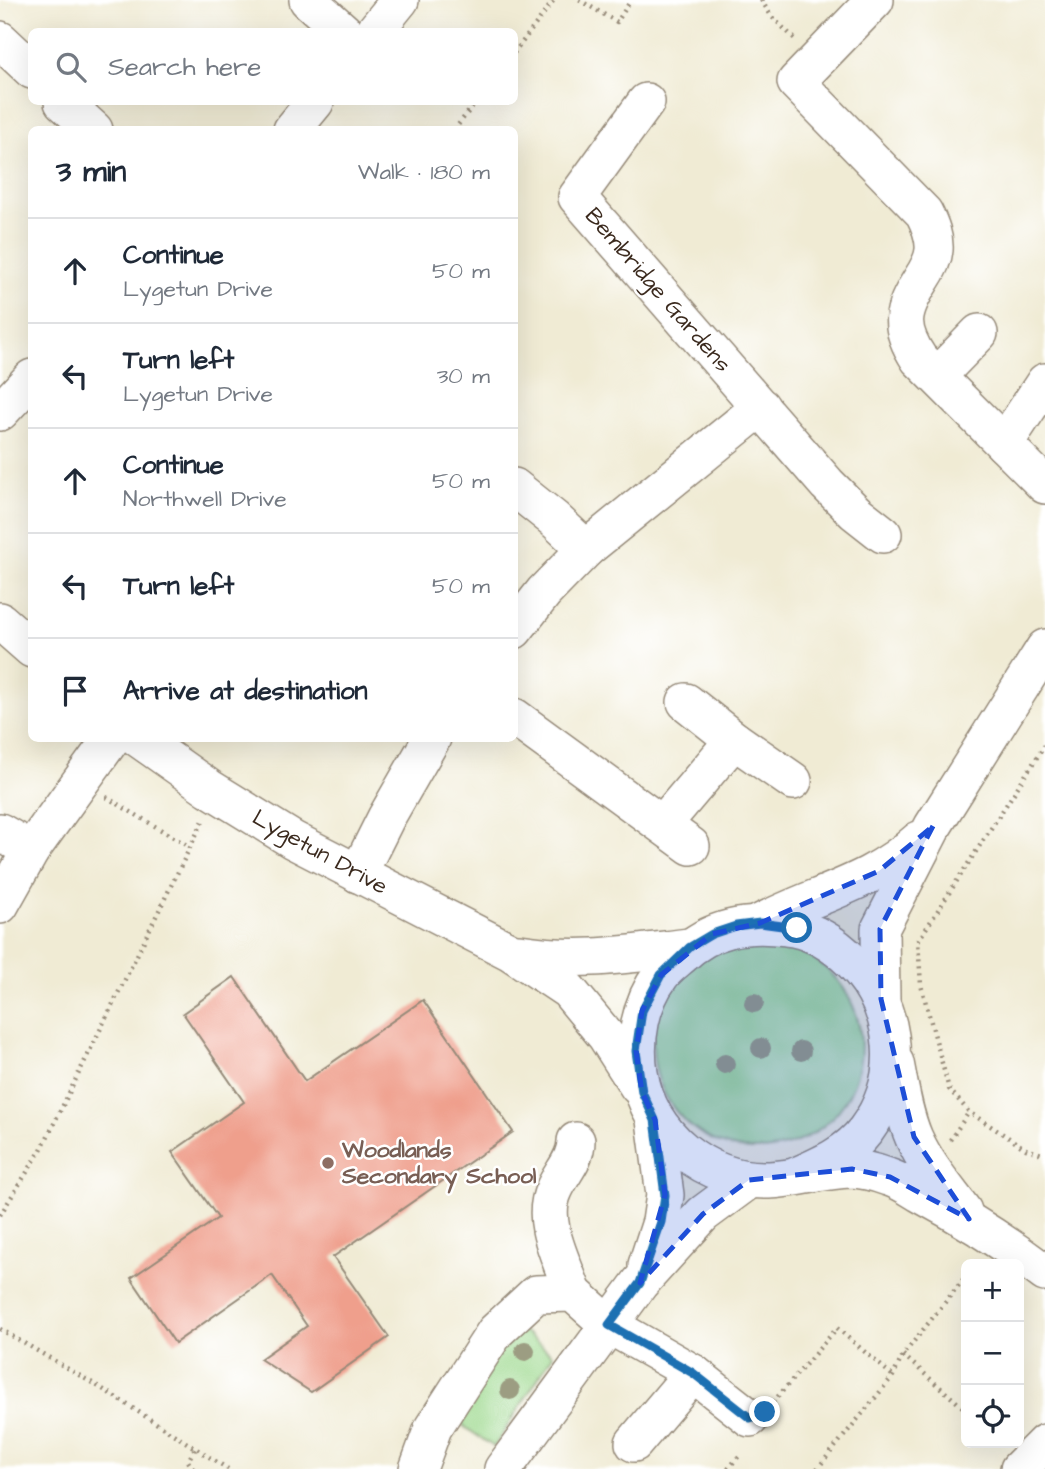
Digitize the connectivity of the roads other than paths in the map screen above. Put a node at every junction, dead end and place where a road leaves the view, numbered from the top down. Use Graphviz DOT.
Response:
graph roads {
  1 [pos="308,0"];
  2 [pos="400,0"];
  3 [pos="875,0"];
  4 [pos="340,28"];
  5 [pos="377,28"];
  6 [pos="0,40"];
  7 [pos="28,66"];
  8 [pos="646,102"];
  9 [pos="66,105"];
  10 [pos="313,105"];
  11 [pos="90,126"];
  12 [pos="295,126"];
  13 [pos="979,333"];
  14 [pos="937,376"];
  15 [pos="1045,382"];
  16 [pos="761,407"];
  17 [pos="1004,444"];
  18 [pos="1045,485"];
  19 [pos="518,490"];
  20 [pos="883,534"];
  21 [pos="586,549"];
  22 [pos="0,621"];
  23 [pos="518,625"];
  24 [pos="28,646"];
  25 [pos="1045,648"];
  26 [pos="686,702"];
  27 [pos="518,720"];
  28 [pos="734,740"];
  29 [pos="109,742"];
  30 [pos="144,742"];
  31 [pos="430,742"];
  32 [pos="793,781"];
  33 [pos="933,826"];
  34 [pos="15,841"];
  35 [pos="358,874"];
  36 [pos="0,905"];
  37 [pos="760,923"];
  38 [pos="690,947"];
  39 [pos="511,952"];
  40 [pos="881,999"];
  41 [pos="892,1048"];
  42 [pos="649,1106"];
  43 [pos="576,1141"];
  44 [pos="794,1177"];
  45 [pos="749,1180"];
  46 [pos="969,1219"];
  47 [pos="1040,1259"];
  48 [pos="640,1283"];
  49 [pos="573,1293"];
  50 [pos="609,1325"];
  51 [pos="693,1373"];
  52 [pos="750,1418"];
  53 [pos="634,1443"];
  54 [pos="1045,1443"];
  55 [pos="418,1469"];
  56 [pos="503,1469"];
  57 [pos="1019,1469"];
  1 -- 4 [label="street"];
  2 -- 5 [label="street"];
  3 -- 14 [label="street"];
  6 -- 7 [label="street"];
  8 -- 16 [label="street, Bembridge Gardens"];
  9 -- 11 [label="street"];
  10 -- 12 [label="street"];
  13 -- 14 [label="street"];
  14 -- 17 [label="street"];
  15 -- 17 [label="street"];
  16 -- 20 [label="street, Bembridge Gardens"];
  16 -- 21 [label="street"];
  17 -- 18 [label="street"];
  19 -- 21 [label="street"];
  21 -- 23 [label="street"];
  22 -- 24 [label="street"];
  25 -- 33 [label="street"];
  26 -- 28 [label="street"];
  27 -- 28 [label="street"];
  28 -- 32 [label="street"];
  29 -- 34 [label="street"];
  30 -- 35 [label="street, Lygetun Drive"];
  31 -- 35 [label="street"];
  33 -- 37 [label="street"];
  33 -- 40 [label="street"];
  34 -- 36 [label="street"];
  35 -- 39 [label="street, Lygetun Drive"];
  37 -- 38 [label="street"];
  37 -- 40 [label="street"];
  38 -- 39 [label="street"];
  38 -- 42 [label="street"];
  39 -- 42 [label="street"];
  40 -- 41 [label="street"];
  41 -- 44 [label="street"];
  41 -- 46 [label="street"];
  42 -- 45 [label="street"];
  42 -- 48 [label="street"];
  43 -- 49 [label="street"];
  44 -- 45 [label="street"];
  44 -- 46 [label="street"];
  45 -- 48 [label="street"];
  46 -- 47 [label="street"];
  48 -- 50 [label="street"];
  49 -- 50 [label="street"];
  49 -- 55 [label="street"];
  50 -- 51 [label="street"];
  50 -- 56 [label="street"];
  51 -- 52 [label="street"];
  51 -- 53 [label="street"];
  54 -- 57 [label="street"];
}
